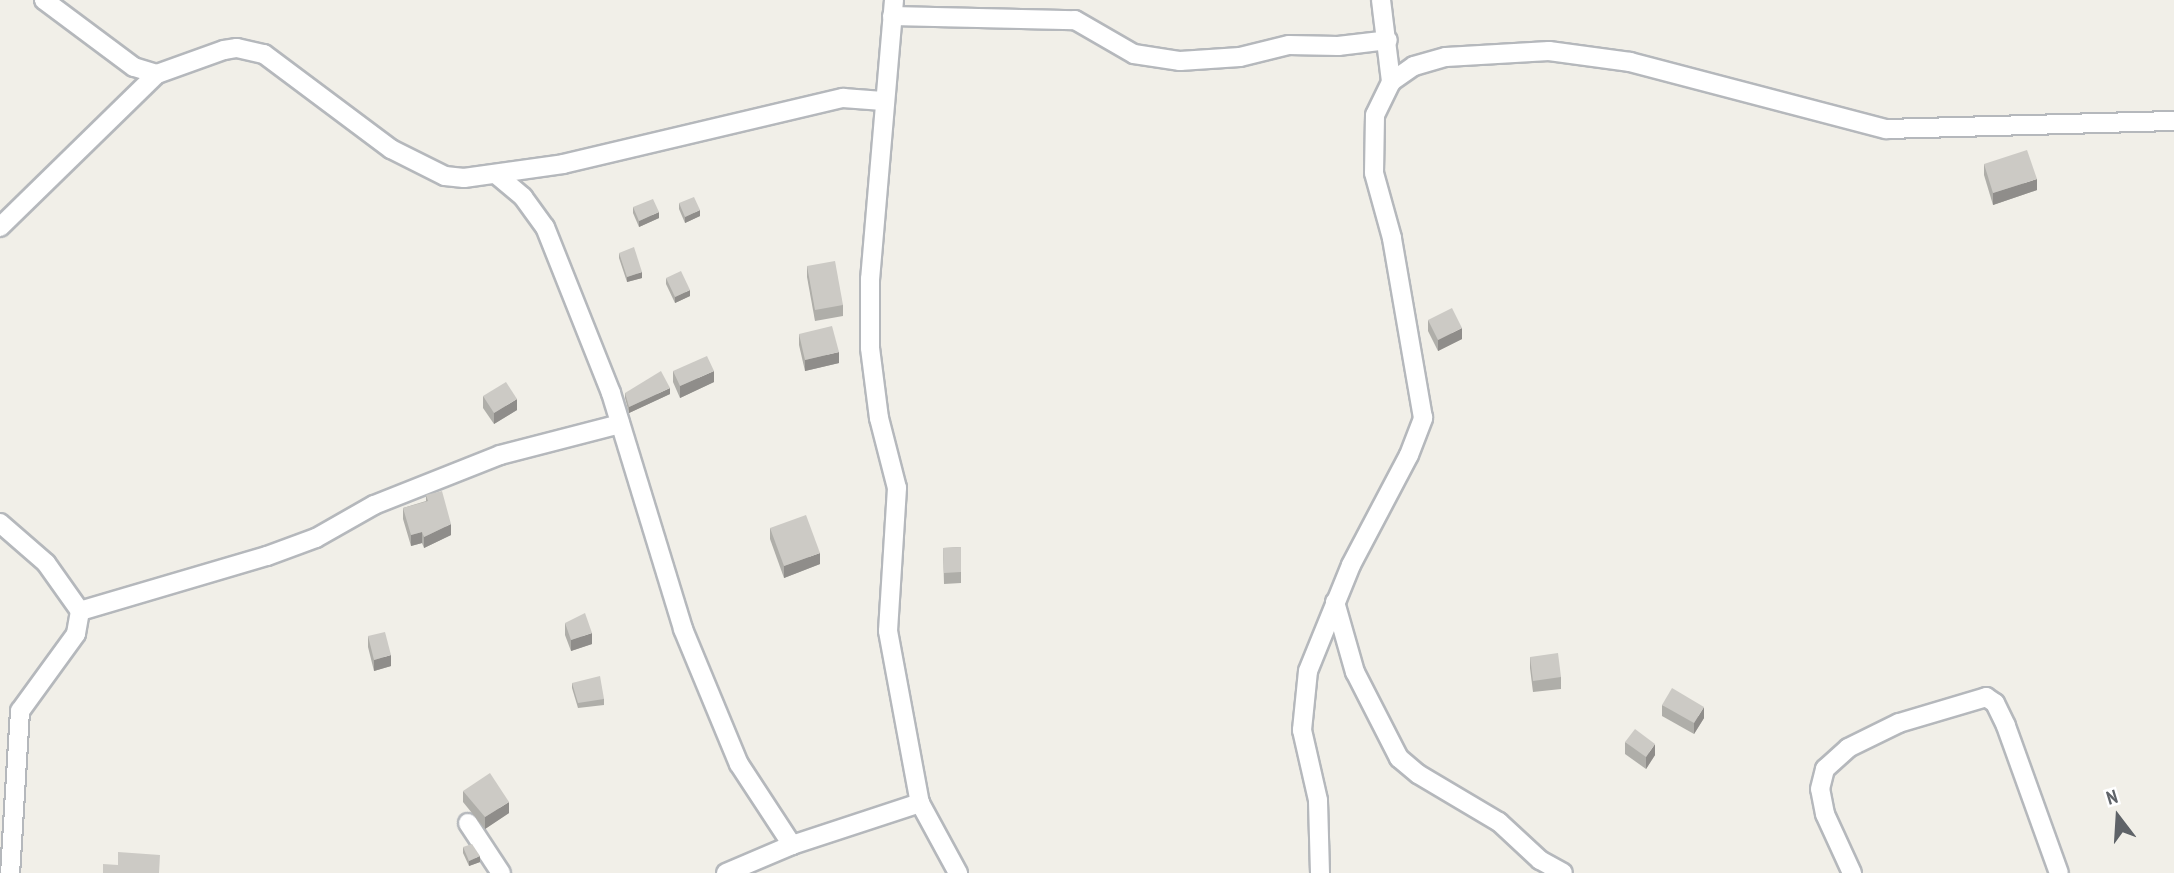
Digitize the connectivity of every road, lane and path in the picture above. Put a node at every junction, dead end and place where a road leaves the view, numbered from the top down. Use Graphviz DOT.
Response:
graph roads {
  1 [pos="44,0"];
  2 [pos="1381,0"];
  3 [pos="893,8"];
  4 [pos="1388,40"];
  5 [pos="158,74"];
  6 [pos="1391,82"];
  7 [pos="883,101"];
  8 [pos="2174,121"];
  9 [pos="497,174"];
  10 [pos="0,227"];
  11 [pos="620,424"];
  12 [pos="0,523"];
  13 [pos="1335,602"];
  14 [pos="80,611"];
  15 [pos="920,803"];
  16 [pos="468,824"];
  17 [pos="792,845"];
  18 [pos="1541,867"];
  19 [pos="10,873"];
  20 [pos="501,873"];
  21 [pos="726,873"];
  22 [pos="958,873"];
  23 [pos="1320,873"];
  24 [pos="1563,873"];
  25 [pos="1852,873"];
  26 [pos="2059,873"];
  1 -- 5 [label="street"];
  2 -- 4 [label="street"];
  3 -- 4 [label="street"];
  3 -- 7 [label="street"];
  4 -- 6 [label="street"];
  5 -- 9 [label="street"];
  5 -- 10 [label="street"];
  6 -- 8 [label="street"];
  6 -- 13 [label="street"];
  7 -- 9 [label="street"];
  7 -- 15 [label="street"];
  9 -- 11 [label="street"];
  11 -- 14 [label="street"];
  11 -- 17 [label="street"];
  12 -- 14 [label="street"];
  13 -- 18 [label="street"];
  13 -- 23 [label="street"];
  14 -- 19 [label="street"];
  15 -- 17 [label="street"];
  15 -- 22 [label="street"];
  16 -- 20 [label="street"];
  17 -- 21 [label="street"];
  18 -- 24 [label="street"];
  25 -- 26 [label="street"];
}
